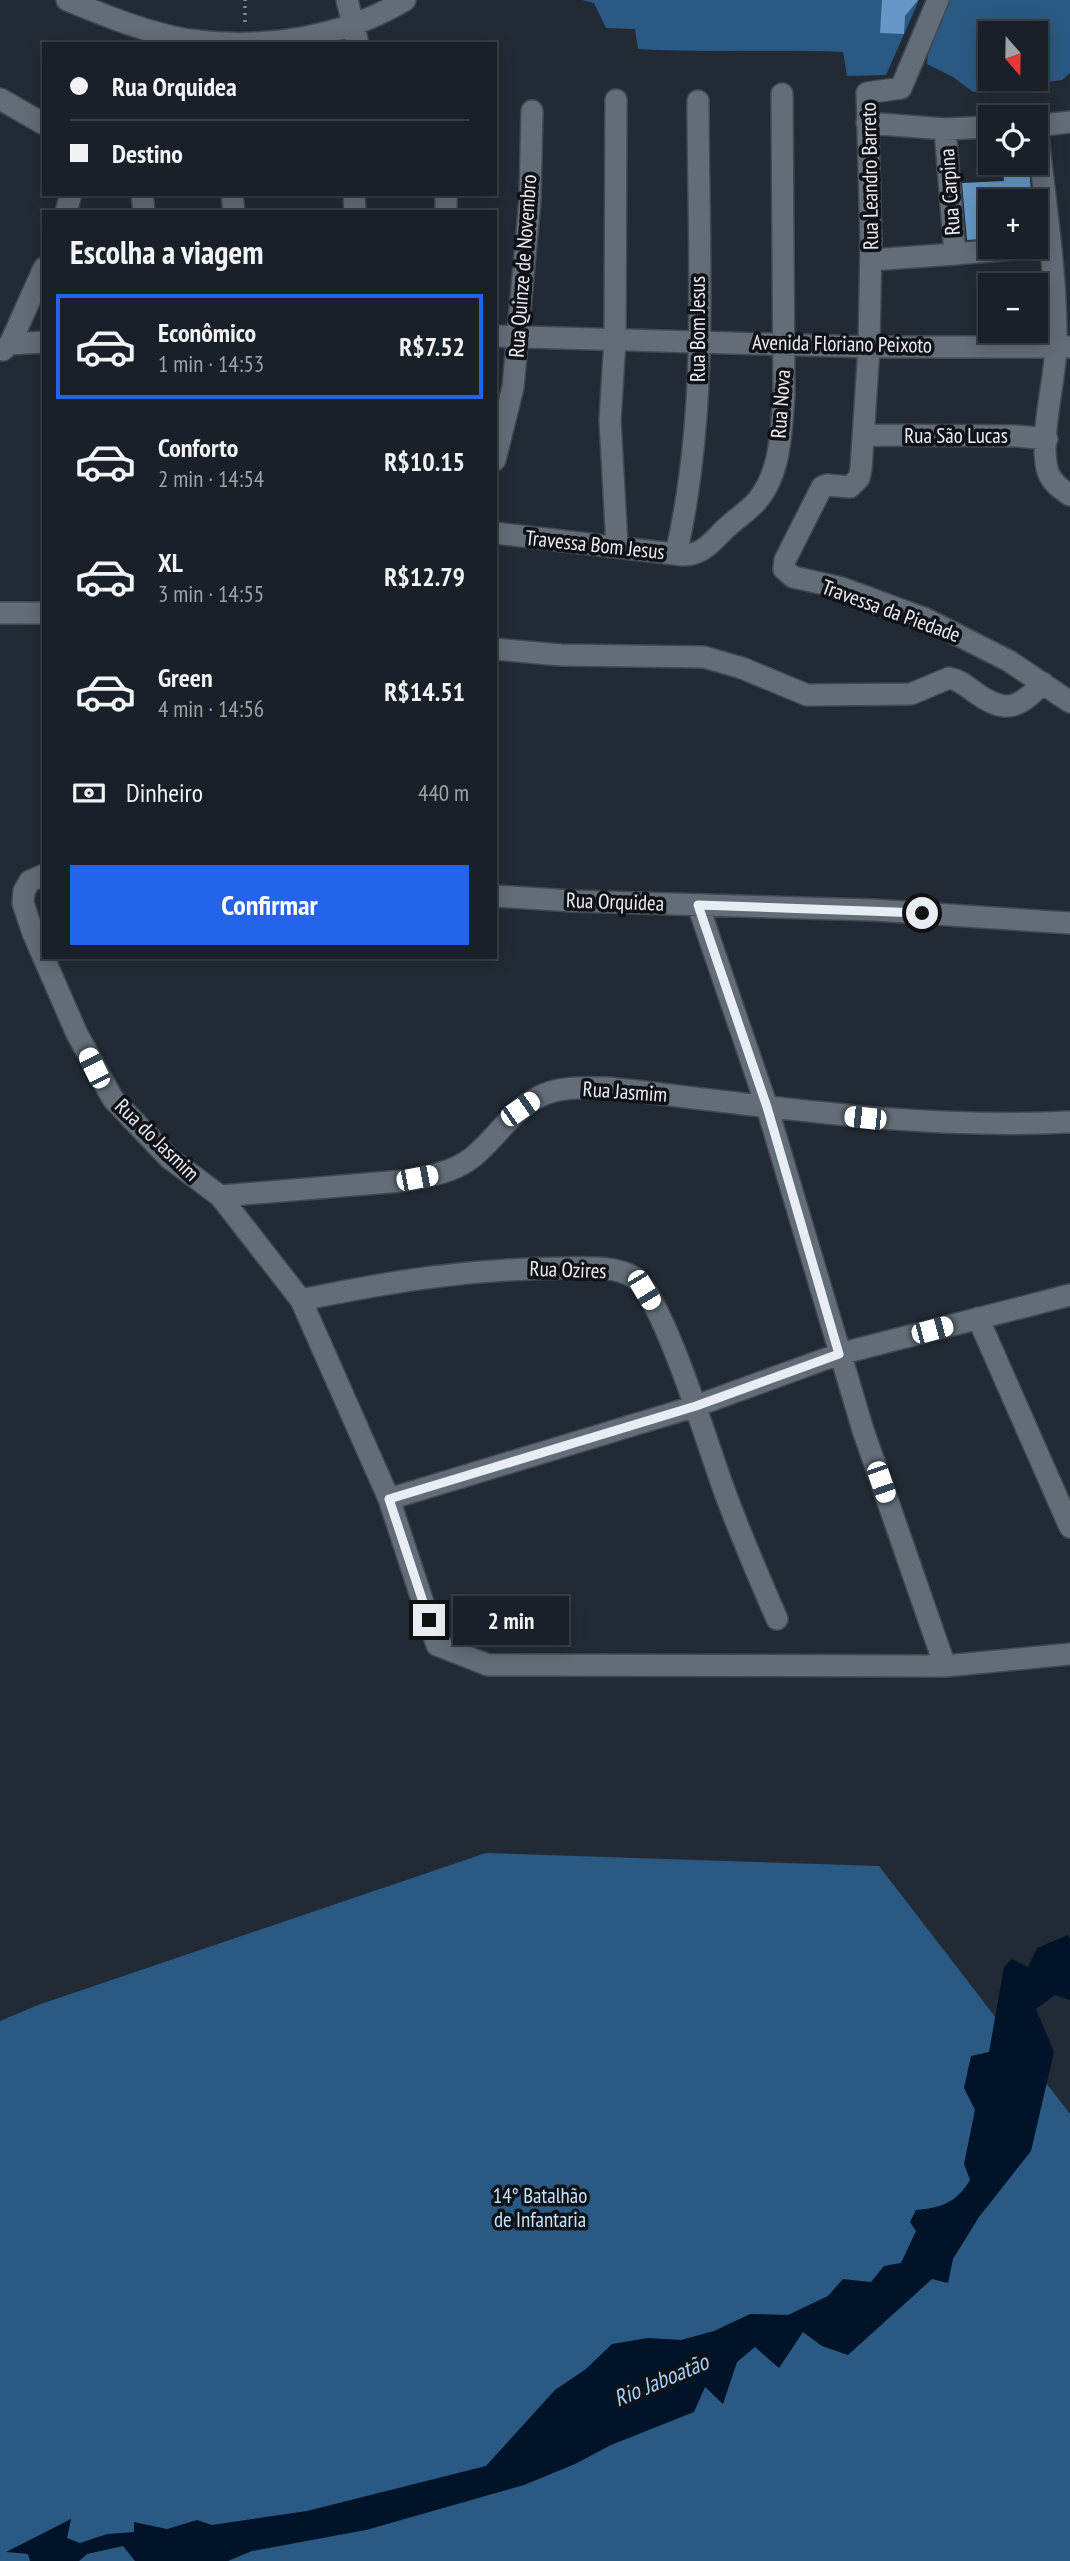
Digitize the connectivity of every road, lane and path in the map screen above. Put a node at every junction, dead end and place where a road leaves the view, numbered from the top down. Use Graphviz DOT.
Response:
graph roads {
  1 [pos="67,0"];
  2 [pos="347,0"];
  3 [pos="405,0"];
  4 [pos="938,0"];
  5 [pos="357,34"];
  6 [pos="208,42"];
  7 [pos="254,42"];
  8 [pos="782,94"];
  9 [pos="0,99"];
  10 [pos="616,100"];
  11 [pos="698,102"];
  12 [pos="532,111"];
  13 [pos="1070,121"];
  14 [pos="42,123"];
  15 [pos="867,123"];
  16 [pos="1048,124"];
  17 [pos="978,128"];
  18 [pos="945,129"];
  19 [pos="1041,175"];
  20 [pos="1049,246"];
  21 [pos="955,254"];
  22 [pos="871,260"];
  23 [pos="42,272"];
  24 [pos="519,335"];
  25 [pos="497,336"];
  26 [pos="615,340"];
  27 [pos="698,341"];
  28 [pos="42,342"];
  29 [pos="785,343"];
  30 [pos="1063,346"];
  31 [pos="869,347"];
  32 [pos="5,348"];
  33 [pos="865,435"];
  34 [pos="1047,439"];
  35 [pos="497,452"];
  36 [pos="1070,495"];
  37 [pos="497,533"];
  38 [pos="617,546"];
  39 [pos="685,554"];
  40 [pos="785,572"];
  41 [pos="0,613"];
  42 [pos="42,614"];
  43 [pos="497,649"];
  44 [pos="1043,682"];
  45 [pos="1069,696"];
  46 [pos="37,878"];
  47 [pos="497,896"];
  48 [pos="698,905"];
  49 [pos="1070,923"];
  50 [pos="42,952"];
  51 [pos="45,959"];
  52 [pos="767,1107"];
  53 [pos="1070,1122"];
  54 [pos="220,1196"];
  55 [pos="1070,1295"];
  56 [pos="301,1300"];
  57 [pos="978,1318"];
  58 [pos="839,1354"];
  59 [pos="696,1406"];
  60 [pos="389,1499"];
  61 [pos="1070,1527"];
  62 [pos="777,1619"];
  63 [pos="1070,1654"];
  64 [pos="945,1666"];
  1 -- 6 [label="street"];
  2 -- 5 [label="street"];
  3 -- 5 [label="street"];
  4 -- 15 [label="street, Rua Leandro Barreto"];
  5 -- 7 [label="street"];
  8 -- 29 [label="street, Rua Nova"];
  9 -- 14 [label="street"];
  10 -- 26 [label="street"];
  11 -- 27 [label="street, Rua Bom Jesus"];
  12 -- 24 [label="street, Rua Quinze de Novembro"];
  13 -- 16 [label="street"];
  15 -- 18 [label="street"];
  15 -- 22 [label="street, Rua Leandro Barreto"];
  17 -- 18 [label="street"];
  18 -- 21 [label="street, Rua Carpina"];
  19 -- 20 [label="street"];
  20 -- 21 [label="street"];
  20 -- 30 [label="street"];
  21 -- 22 [label="street, Rua Carpina"];
  22 -- 31 [label="street, Rua Leandro Barreto"];
  23 -- 32 [label="street"];
  24 -- 25 [label="street, Avenida Floriano Peixoto"];
  24 -- 26 [label="street, Avenida Floriano Peixoto"];
  24 -- 35 [label="street, Rua Quinze de Novembro"];
  26 -- 27 [label="street, Avenida Floriano Peixoto"];
  26 -- 38 [label="street"];
  27 -- 29 [label="street, Avenida Floriano Peixoto"];
  27 -- 39 [label="street, Rua Bom Jesus"];
  28 -- 32 [label="street"];
  29 -- 31 [label="street, Avenida Floriano Peixoto"];
  29 -- 39 [label="street, Rua Nova"];
  30 -- 31 [label="street, Avenida Floriano Peixoto"];
  30 -- 34 [label="street"];
  31 -- 33 [label="street, Rua Leandro Barreto"];
  33 -- 34 [label="street, Rua São Lucas"];
  33 -- 40 [label="street, Rua Leandro Barreto"];
  34 -- 36 [label="street"];
  37 -- 38 [label="street, Travessa Bom Jesus"];
  38 -- 39 [label="street, Travessa Bom Jesus"];
  40 -- 44 [label="street, Travessa da Piedade"];
  41 -- 42 [label="street"];
  43 -- 44 [label="street"];
  44 -- 45 [label="street, Travessa da Piedade"];
  46 -- 50 [label="street, Rua do Jasmim"];
  47 -- 48 [label="street, Rua Orquidea"];
  48 -- 49 [label="street, Rua Orquidea"];
  48 -- 52 [label="street"];
  51 -- 54 [label="street, Rua do Jasmim"];
  52 -- 53 [label="street, Rua Jasmim"];
  52 -- 54 [label="street, Rua Jasmim"];
  52 -- 58 [label="street"];
  54 -- 56 [label="street, Rua do Jasmim"];
  55 -- 57 [label="street"];
  56 -- 59 [label="street, Rua Ozires"];
  56 -- 60 [label="street, Rua do Jasmim"];
  57 -- 58 [label="street"];
  57 -- 61 [label="street"];
  58 -- 59 [label="street"];
  58 -- 64 [label="street"];
  59 -- 60 [label="street"];
  59 -- 62 [label="street, Rua Ozires"];
  60 -- 64 [label="street, Rua do Jasmim"];
  63 -- 64 [label="street"];
}
